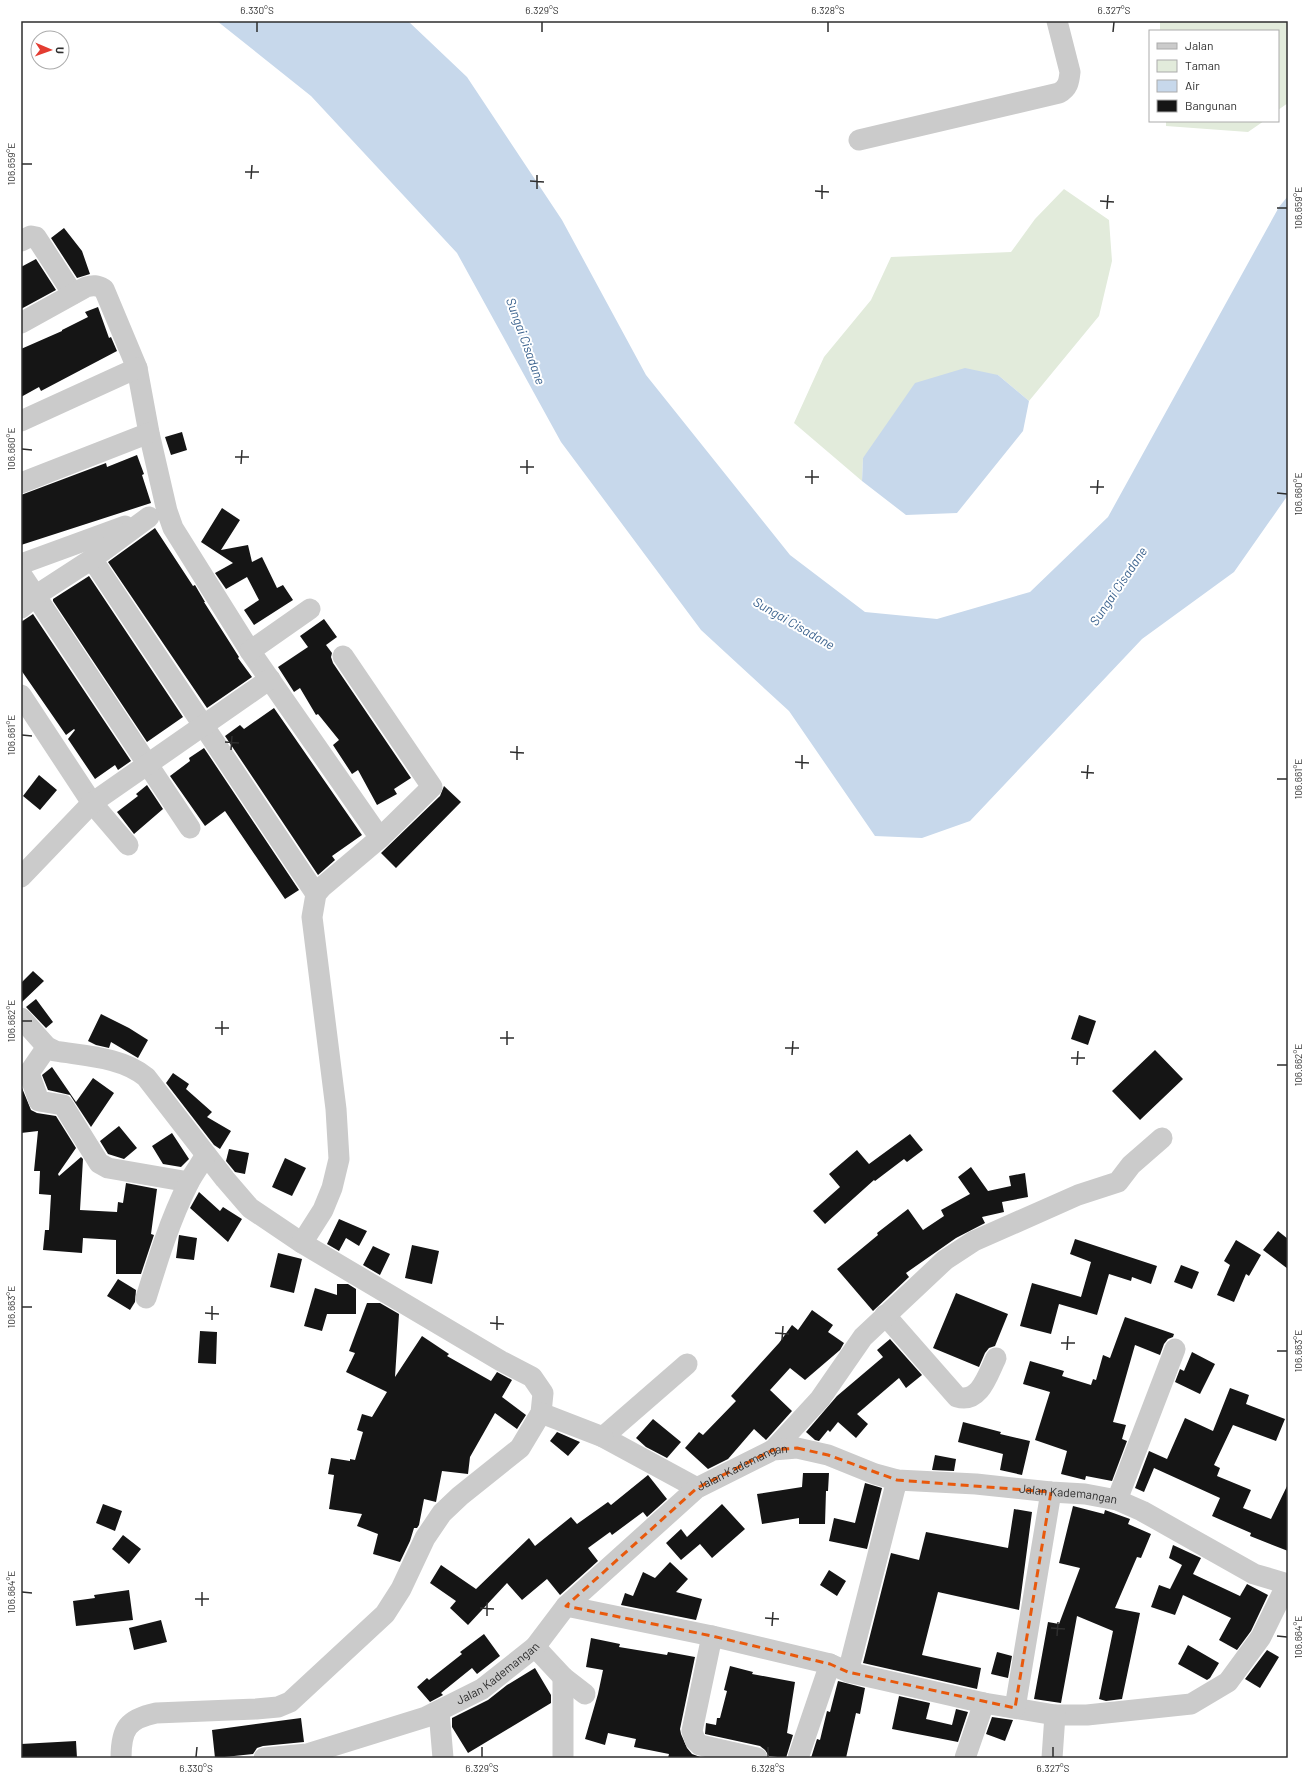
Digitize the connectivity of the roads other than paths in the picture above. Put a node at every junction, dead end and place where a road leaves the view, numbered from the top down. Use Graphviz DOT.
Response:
graph roads {
  1 [pos="1057,21"];
  2 [pos="858,140"];
  3 [pos="21,241"];
  4 [pos="73,294"];
  5 [pos="21,323"];
  6 [pos="137,368"];
  7 [pos="21,421"];
  8 [pos="149,433"];
  9 [pos="21,483"];
  10 [pos="158,514"];
  11 [pos="92,559"];
  12 [pos="21,564"];
  13 [pos="21,574"];
  14 [pos="28,602"];
  15 [pos="310,609"];
  16 [pos="250,651"];
  17 [pos="343,656"];
  18 [pos="270,679"];
  19 [pos="21,695"];
  20 [pos="204,724"];
  21 [pos="148,764"];
  22 [pos="92,803"];
  23 [pos="190,828"];
  24 [pos="380,838"];
  25 [pos="128,845"];
  26 [pos="21,877"];
  27 [pos="316,894"];
  28 [pos="21,1018"];
  29 [pos="47,1047"];
  30 [pos="1162,1138"];
  31 [pos="206,1155"];
  32 [pos="189,1182"];
  33 [pos="302,1243"];
  34 [pos="146,1298"];
  35 [pos="885,1315"];
  36 [pos="1175,1349"];
  37 [pos="996,1358"];
  38 [pos="687,1364"];
  39 [pos="541,1413"];
  40 [pos="603,1437"];
  41 [pos="773,1450"];
  42 [pos="897,1480"];
  43 [pos="697,1488"];
  44 [pos="1051,1492"];
  45 [pos="1117,1500"];
  46 [pos="1288,1584"];
  47 [pos="566,1606"];
  48 [pos="712,1636"];
  49 [pos="535,1647"];
  50 [pos="839,1668"];
  51 [pos="563,1677"];
  52 [pos="585,1694"];
  53 [pos="984,1703"];
  54 [pos="1015,1708"];
  55 [pos="439,1711"];
  56 [pos="1055,1715"];
  57 [pos="121,1758"];
  58 [pos="264,1758"];
  59 [pos="443,1758"];
  60 [pos="563,1758"];
  61 [pos="756,1758"];
  62 [pos="798,1758"];
  63 [pos="965,1758"];
  64 [pos="1052,1758"];
  1 -- 2 [label="street"];
  3 -- 4 [label="street"];
  4 -- 5 [label="street"];
  4 -- 6 [label="street"];
  6 -- 7 [label="street"];
  6 -- 8 [label="street"];
  8 -- 9 [label="street"];
  8 -- 10 [label="street"];
  10 -- 11 [label="street"];
  10 -- 12 [label="street"];
  10 -- 16 [label="street"];
  11 -- 14 [label="street"];
  11 -- 20 [label="street"];
  13 -- 14 [label="street"];
  14 -- 21 [label="street"];
  15 -- 16 [label="street"];
  16 -- 18 [label="street"];
  17 -- 24 [label="street"];
  18 -- 20 [label="street"];
  18 -- 24 [label="street"];
  19 -- 22 [label="street"];
  20 -- 21 [label="street"];
  20 -- 27 [label="street"];
  21 -- 22 [label="street"];
  21 -- 23 [label="street"];
  22 -- 25 [label="street"];
  22 -- 26 [label="street"];
  24 -- 27 [label="street"];
  27 -- 33 [label="street"];
  28 -- 29 [label="street"];
  29 -- 31 [label="street"];
  29 -- 32 [label="street"];
  30 -- 35 [label="street"];
  31 -- 32 [label="street"];
  31 -- 33 [label="street"];
  32 -- 34 [label="street"];
  33 -- 39 [label="street"];
  35 -- 37 [label="street"];
  35 -- 41 [label="street"];
  36 -- 45 [label="street"];
  38 -- 40 [label="street"];
  39 -- 40 [label="street"];
  39 -- 57 [label="street"];
  40 -- 43 [label="street"];
  41 -- 42 [label="street, Jalan Kademangan"];
  41 -- 43 [label="street, Jalan Kademangan"];
  42 -- 44 [label="street, Jalan Kademangan"];
  42 -- 50 [label="street"];
  43 -- 47 [label="street, Jalan Kademangan"];
  44 -- 45 [label="street, Jalan Kademangan"];
  44 -- 54 [label="street"];
  45 -- 46 [label="street, Jalan Kademangan"];
  46 -- 56 [label="street"];
  47 -- 48 [label="street"];
  47 -- 49 [label="street, Jalan Kademangan"];
  48 -- 50 [label="street"];
  48 -- 61 [label="street"];
  49 -- 51 [label="street"];
  49 -- 55 [label="street, Jalan Kademangan"];
  50 -- 53 [label="street"];
  50 -- 62 [label="street"];
  51 -- 52 [label="street"];
  51 -- 60 [label="street"];
  53 -- 54 [label="street"];
  53 -- 63 [label="street"];
  54 -- 56 [label="street"];
  55 -- 58 [label="street, Jalan Kademangan"];
  55 -- 59 [label="street"];
  56 -- 64 [label="street"];
}
